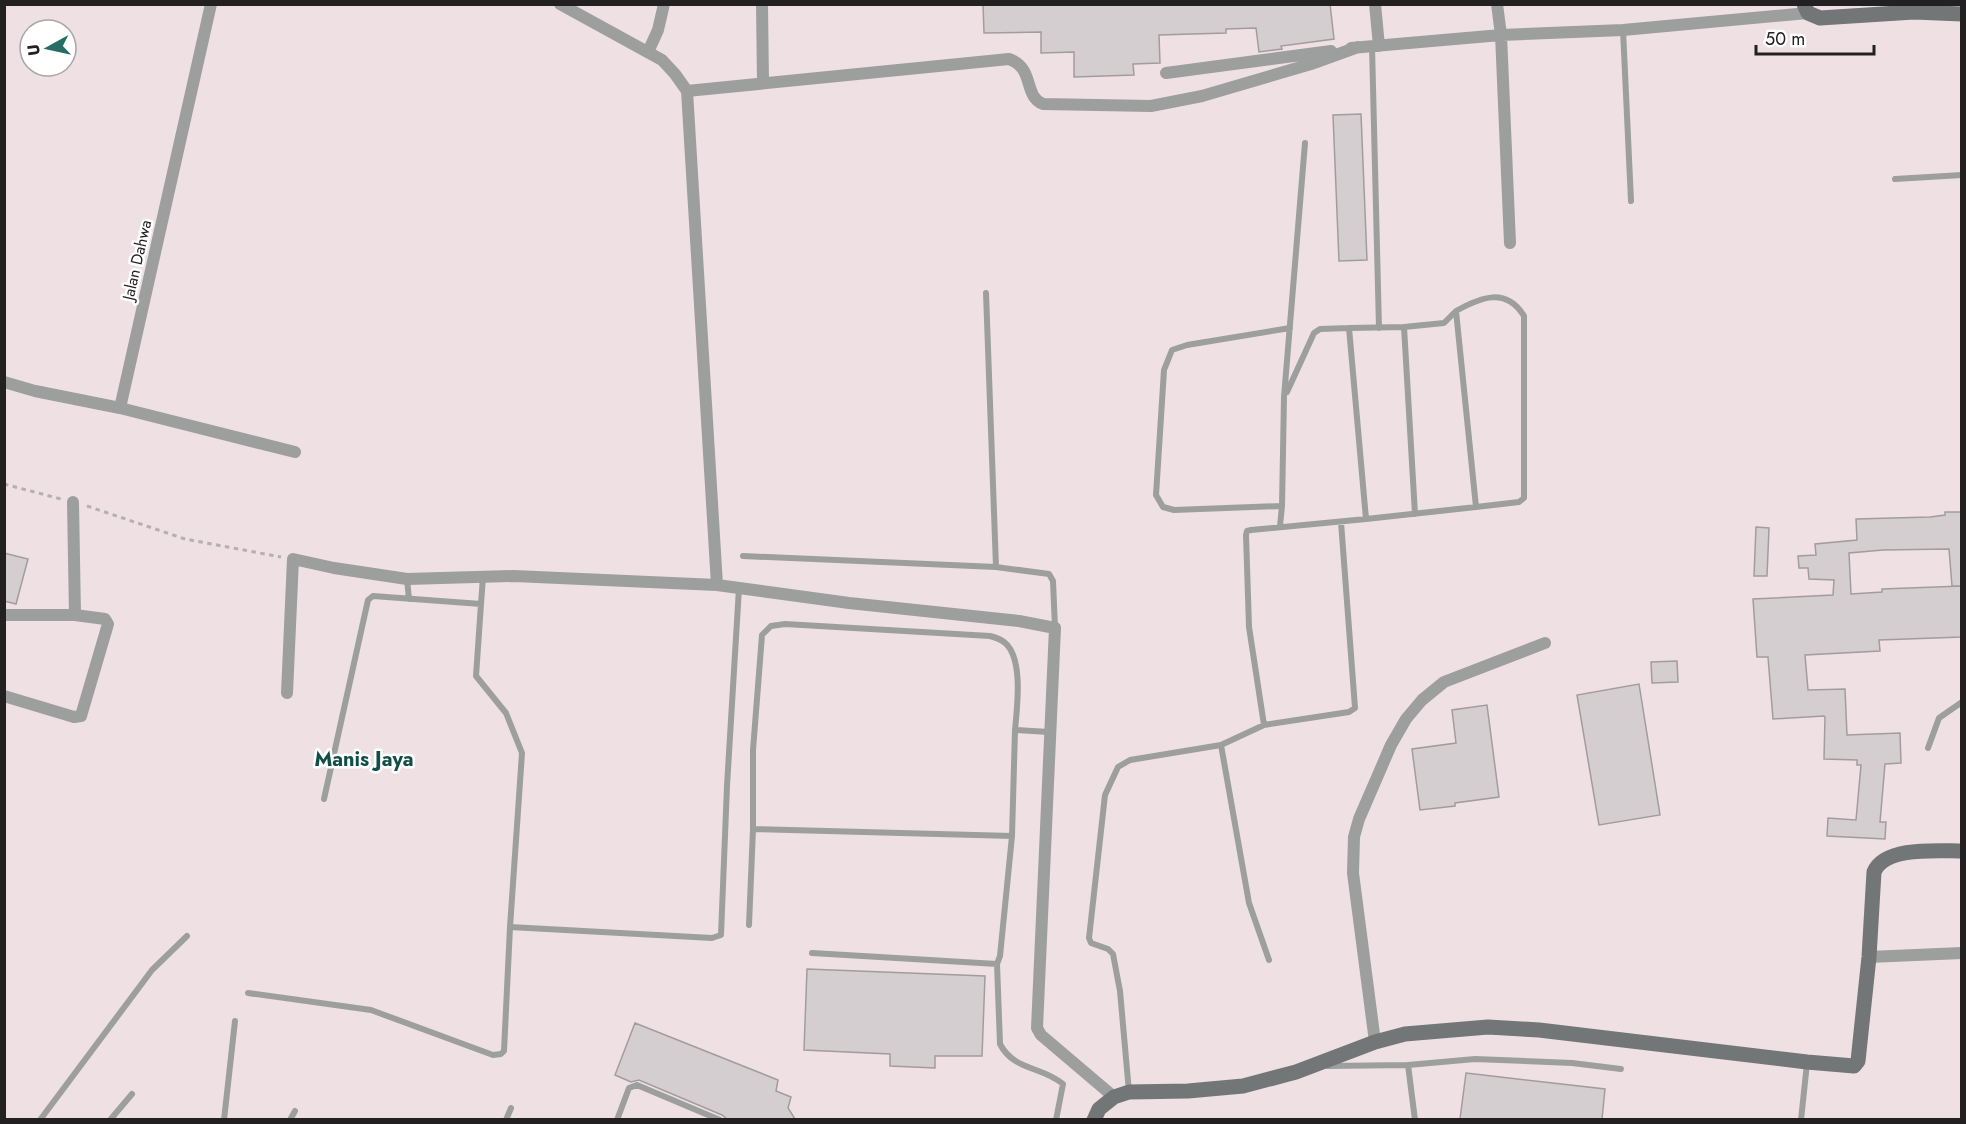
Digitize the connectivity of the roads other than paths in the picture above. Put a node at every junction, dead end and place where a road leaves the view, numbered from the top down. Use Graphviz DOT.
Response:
graph roads {
  1 [pos="211,4"];
  2 [pos="560,4"];
  3 [pos="664,4"];
  4 [pos="762,4"];
  5 [pos="1375,4"];
  6 [pos="1497,4"];
  7 [pos="1806,9"];
  8 [pos="1962,14"];
  9 [pos="1623,30"];
  10 [pos="1501,35"];
  11 [pos="1376,46"];
  12 [pos="1359,47"];
  13 [pos="648,52"];
  14 [pos="1166,73"];
  15 [pos="763,83"];
  16 [pos="687,91"];
  17 [pos="1305,143"];
  18 [pos="1962,175"];
  19 [pos="1895,179"];
  20 [pos="1631,201"];
  21 [pos="1510,243"];
  22 [pos="986,293"];
  23 [pos="1456,311"];
  24 [pos="1404,327"];
  25 [pos="1290,328"];
  26 [pos="1349,328"];
  27 [pos="1379,328"];
  28 [pos="4,382"];
  29 [pos="1284,397"];
  30 [pos="120,408"];
  31 [pos="295,452"];
  32 [pos="73,502"];
  33 [pos="1282,506"];
  34 [pos="1476,507"];
  35 [pos="1415,514"];
  36 [pos="1366,519"];
  37 [pos="1341,522"];
  38 [pos="1280,526"];
  39 [pos="743,556"];
  40 [pos="996,567"];
  41 [pos="483,577"];
  42 [pos="407,579"];
  43 [pos="717,585"];
  44 [pos="739,587"];
  45 [pos="409,599"];
  46 [pos="481,604"];
  47 [pos="4,615"];
  48 [pos="75,615"];
  49 [pos="1055,628"];
  50 [pos="1545,643"];
  51 [pos="287,693"];
  52 [pos="4,696"];
  53 [pos="1962,702"];
  54 [pos="1264,725"];
  55 [pos="1015,730"];
  56 [pos="1049,732"];
  57 [pos="1221,745"];
  58 [pos="1928,748"];
  59 [pos="324,799"];
  60 [pos="753,829"];
  61 [pos="1012,836"];
  62 [pos="1962,851"];
  63 [pos="749,925"];
  64 [pos="510,927"];
  65 [pos="186,936"];
  66 [pos="812,953"];
  67 [pos="1962,953"];
  68 [pos="1869,957"];
  69 [pos="1269,960"];
  70 [pos="997,964"];
  71 [pos="248,993"];
  72 [pos="235,1022"];
  73 [pos="1375,1042"];
  74 [pos="1807,1062"];
  75 [pos="1408,1065"];
  76 [pos="1315,1066"];
  77 [pos="1621,1069"];
  78 [pos="1129,1092"];
  79 [pos="132,1094"];
  80 [pos="1114,1097"];
  81 [pos="511,1108"];
  82 [pos="295,1111"];
  83 [pos="40,1119"];
  84 [pos="110,1119"];
  85 [pos="224,1119"];
  86 [pos="290,1119"];
  87 [pos="506,1119"];
  88 [pos="617,1119"];
  89 [pos="720,1119"];
  90 [pos="1056,1119"];
  91 [pos="1094,1119"];
  92 [pos="1415,1119"];
  93 [pos="1801,1119"];
  1 -- 30 [label="street, Jalan Dahwa"];
  2 -- 13 [label="street"];
  3 -- 13 [label="street"];
  4 -- 15 [label="street"];
  5 -- 11 [label="street"];
  6 -- 10 [label="street"];
  7 -- 8 [label="street"];
  7 -- 9 [label="street"];
  9 -- 10 [label="street"];
  9 -- 20 [label="lane"];
  10 -- 11 [label="street"];
  10 -- 21 [label="street"];
  11 -- 12 [label="street"];
  11 -- 27 [label="lane"];
  12 -- 14 [label="street"];
  12 -- 15 [label="street"];
  13 -- 16 [label="street"];
  15 -- 16 [label="street"];
  16 -- 43 [label="street"];
  17 -- 25 [label="lane"];
  18 -- 19 [label="lane"];
  22 -- 40 [label="lane"];
  23 -- 24 [label="lane"];
  23 -- 34 [label="lane"];
  23 -- 34 [label="lane"];
  24 -- 27 [label="lane"];
  24 -- 35 [label="lane"];
  25 -- 29 [label="lane"];
  25 -- 33 [label="lane"];
  26 -- 27 [label="lane"];
  26 -- 29 [label="lane"];
  26 -- 36 [label="lane"];
  28 -- 30 [label="street"];
  29 -- 33 [label="lane"];
  30 -- 31 [label="street"];
  32 -- 48 [label="street"];
  33 -- 38 [label="lane"];
  34 -- 35 [label="lane"];
  35 -- 36 [label="lane"];
  36 -- 37 [label="lane"];
  37 -- 38 [label="lane"];
  37 -- 54 [label="lane"];
  38 -- 54 [label="lane"];
  39 -- 40 [label="lane"];
  40 -- 49 [label="lane"];
  41 -- 42 [label="street"];
  41 -- 43 [label="street"];
  41 -- 46 [label="lane"];
  42 -- 45 [label="lane"];
  42 -- 51 [label="street"];
  43 -- 44 [label="street"];
  44 -- 49 [label="street"];
  44 -- 64 [label="lane"];
  45 -- 46 [label="lane"];
  45 -- 59 [label="lane"];
  46 -- 64 [label="lane"];
  47 -- 48 [label="street"];
  48 -- 52 [label="street"];
  49 -- 56 [label="street"];
  50 -- 73 [label="street"];
  53 -- 58 [label="lane"];
  54 -- 57 [label="lane"];
  55 -- 56 [label="lane"];
  55 -- 60 [label="lane"];
  55 -- 61 [label="lane"];
  56 -- 80 [label="street"];
  57 -- 69 [label="lane"];
  57 -- 78 [label="lane"];
  60 -- 61 [label="lane"];
  60 -- 63 [label="lane"];
  61 -- 70 [label="lane"];
  62 -- 68 [label="street"];
  64 -- 71 [label="lane"];
  65 -- 83 [label="lane"];
  66 -- 70 [label="lane"];
  67 -- 68 [label="street"];
  68 -- 74 [label="street"];
  70 -- 90 [label="lane"];
  72 -- 85 [label="lane"];
  73 -- 74 [label="street"];
  73 -- 76 [label="street"];
  74 -- 93 [label="lane"];
  75 -- 76 [label="lane"];
  75 -- 77 [label="lane"];
  75 -- 92 [label="lane"];
  76 -- 78 [label="street"];
  78 -- 80 [label="street"];
  79 -- 84 [label="lane"];
  80 -- 91 [label="street"];
  81 -- 87 [label="lane"];
  82 -- 86 [label="lane"];
  88 -- 89 [label="lane"];
}
